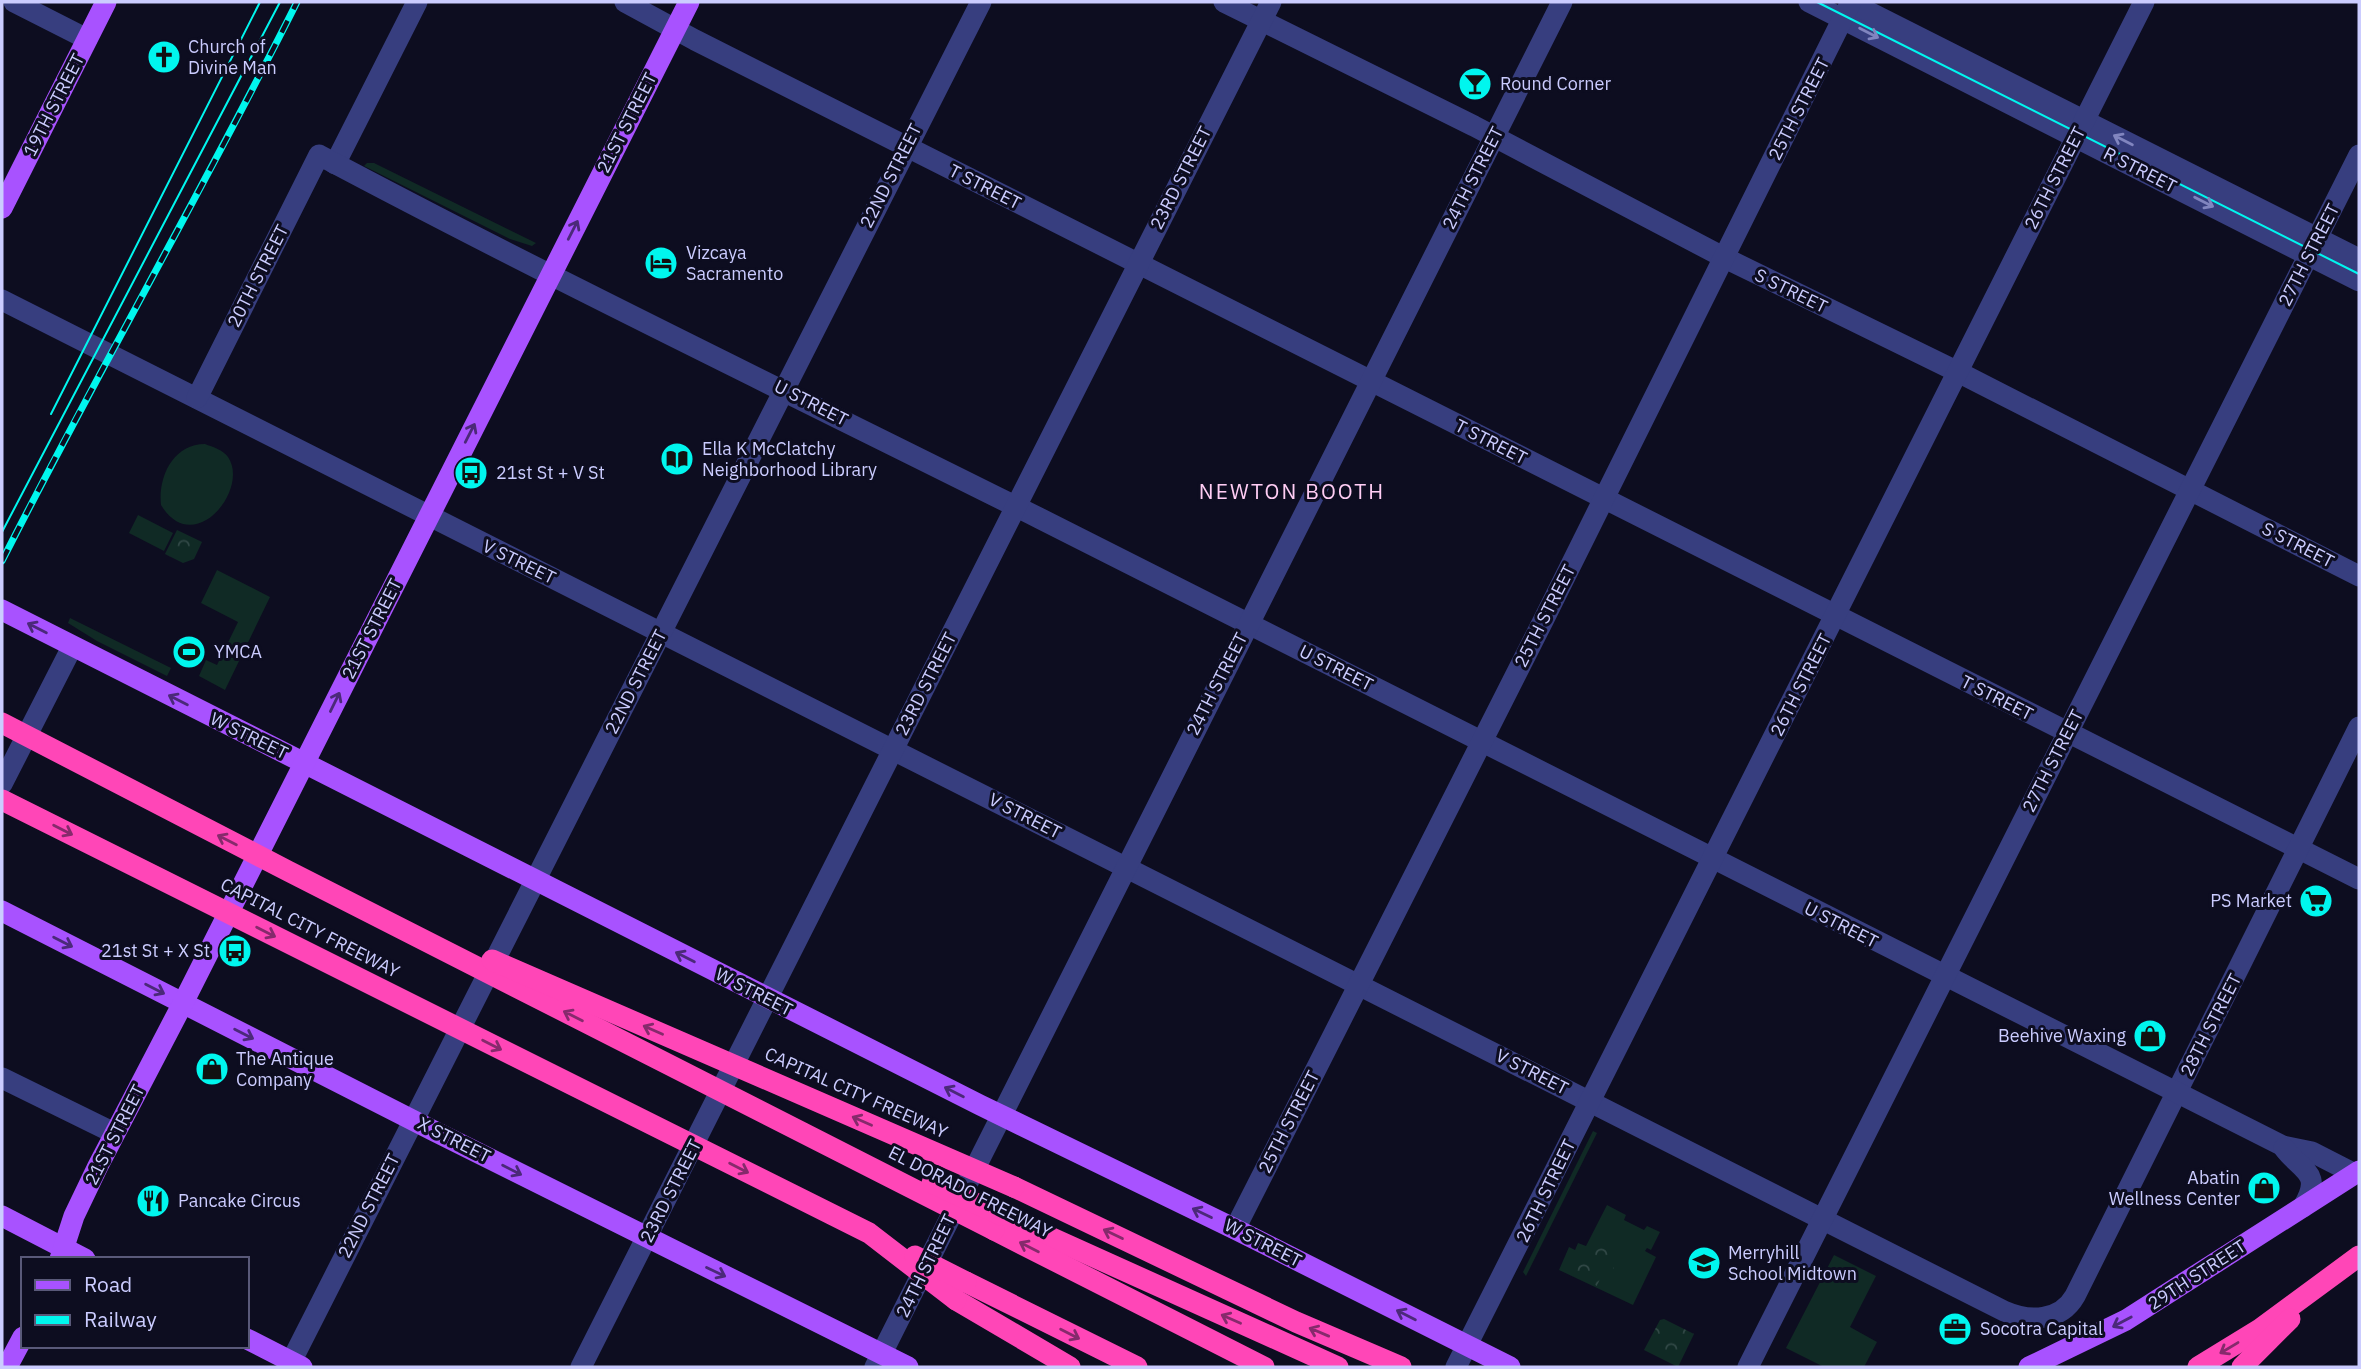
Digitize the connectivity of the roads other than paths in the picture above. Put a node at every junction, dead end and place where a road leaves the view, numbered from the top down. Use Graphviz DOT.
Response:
graph roads {
  1 [pos="14,2"];
  2 [pos="106,2"];
  3 [pos="417,2"];
  4 [pos="625,2"];
  5 [pos="689,2"];
  6 [pos="981,2"];
  7 [pos="1224,2"];
  8 [pos="1562,2"];
  9 [pos="1809,2"];
  10 [pos="2144,2"];
  11 [pos="1849,7"];
  12 [pos="1266,11"];
  13 [pos="675,29"];
  14 [pos="87,38"];
  15 [pos="2080,129"];
  16 [pos="1494,138"];
  17 [pos="906,147"];
  18 [pos="2359,155"];
  19 [pos="327,159"];
  20 [pos="2,208"];
  21 [pos="2313,247"];
  22 [pos="1725,258"];
  23 [pos="2359,259"];
  24 [pos="1138,264"];
  25 [pos="551,274"];
  26 [pos="2359,281"];
  27 [pos="2,300"];
  28 [pos="1958,372"];
  29 [pos="1371,381"];
  30 [pos="783,390"];
  31 [pos="197,398"];
  32 [pos="2190,490"];
  33 [pos="1603,499"];
  34 [pos="1016,507"];
  35 [pos="428,516"];
  36 [pos="2359,576"];
  37 [pos="2,610"];
  38 [pos="1836,616"];
  39 [pos="1248,624"];
  40 [pos="662,632"];
  41 [pos="72,647"];
  42 [pos="2,723"];
  43 [pos="2359,727"];
  44 [pos="2067,733"];
  45 [pos="1481,742"];
  46 [pos="893,750"];
  47 [pos="304,763"];
  48 [pos="2,784"];
  49 [pos="2,800"];
  50 [pos="2298,849"];
  51 [pos="1712,859"];
  52 [pos="1126,868"];
  53 [pos="288,871"];
  54 [pos="2359,879"];
  55 [pos="536,881"];
  56 [pos="2,911"];
  57 [pos="1945,977"];
  58 [pos="1358,984"];
  59 [pos="768,999"];
  60 [pos="183,1003"];
  61 [pos="656,1058"];
  62 [pos="2,1077"];
  63 [pos="2177,1093"];
  64 [pos="1590,1102"];
  65 [pos="1000,1115"];
  66 [pos="413,1120"];
  67 [pos="114,1133"];
  68 [pos="2283,1146"];
  69 [pos="2357,1173"];
  70 [pos="2303,1207"];
  71 [pos="2,1216"];
  72 [pos="1822,1219"];
  73 [pos="998,1222"];
  74 [pos="1235,1229"];
  75 [pos="648,1237"];
  76 [pos="62,1254"];
  77 [pos="2359,1256"];
  78 [pos="2317,1289"];
  79 [pos="961,1291"];
  80 [pos="2053,1315"];
  81 [pos="21,1340"];
  82 [pos="248,1340"];
  83 [pos="1466,1346"];
  84 [pos="878,1361"];
  85 [pos="1391,1363"];
  86 [pos="296,1364"];
  87 [pos="7,1367"];
  88 [pos="581,1367"];
  89 [pos="908,1367"];
  90 [pos="1070,1367"];
  91 [pos="1136,1367"];
  92 [pos="1264,1367"];
  93 [pos="1338,1367"];
  94 [pos="1456,1367"];
  95 [pos="1510,1367"];
  96 [pos="1748,1367"];
  97 [pos="2029,1367"];
  98 [pos="2197,1367"];
  99 [pos="2242,1367"];
  1 -- 14 [label="street"];
  2 -- 14 [label="main road, 19TH STREET"];
  3 -- 19 [label="street, 20TH STREET"];
  4 -- 13 [label="street, T STREET"];
  5 -- 13 [label="main road, 21ST STREET"];
  6 -- 17 [label="street, 22ND STREET"];
  7 -- 12 [label="street, S STREET"];
  8 -- 16 [label="street, 24TH STREET"];
  9 -- 11 [label="street, R STREET"];
  10 -- 15 [label="street, 26TH STREET"];
  11 -- 15 [label="street, R STREET"];
  11 -- 22 [label="street, 25TH STREET"];
  12 -- 16 [label="street, S STREET"];
  12 -- 24 [label="street, 23RD STREET"];
  13 -- 17 [label="street, T STREET"];
  25 -- 13 [label="main road, 21ST STREET, one-way"];
  14 -- 20 [label="main road, 19TH STREET"];
  15 -- 21 [label="street, R STREET"];
  15 -- 28 [label="street, 26TH STREET"];
  16 -- 22 [label="street, S STREET"];
  16 -- 29 [label="street, 24TH STREET"];
  17 -- 24 [label="street, T STREET"];
  17 -- 30 [label="street, 22ND STREET"];
  18 -- 21 [label="street, 27TH STREET"];
  19 -- 25 [label="street, U STREET"];
  19 -- 31 [label="street, 20TH STREET"];
  21 -- 23 [label="street, R STREET"];
  21 -- 26 [label="street, R STREET"];
  21 -- 32 [label="street, 27TH STREET"];
  22 -- 28 [label="street, S STREET"];
  22 -- 33 [label="street, 25TH STREET"];
  24 -- 29 [label="street, T STREET"];
  24 -- 34 [label="street, 23RD STREET"];
  25 -- 30 [label="street, U STREET"];
  35 -- 25 [label="main road, 21ST STREET, one-way"];
  27 -- 31 [label="street, V STREET"];
  28 -- 32 [label="street, S STREET"];
  28 -- 38 [label="street, 26TH STREET"];
  29 -- 33 [label="street, T STREET"];
  29 -- 39 [label="street, 24TH STREET"];
  30 -- 34 [label="street, U STREET"];
  30 -- 40 [label="street, 22ND STREET"];
  31 -- 35 [label="street, V STREET"];
  32 -- 36 [label="street, S STREET"];
  32 -- 44 [label="street, 27TH STREET"];
  33 -- 38 [label="street, T STREET"];
  33 -- 45 [label="street, 25TH STREET"];
  34 -- 39 [label="street, U STREET"];
  34 -- 46 [label="street, 23RD STREET"];
  35 -- 40 [label="street, V STREET"];
  47 -- 35 [label="main road, 21ST STREET, one-way"];
  41 -- 37 [label="main road, W STREET, one-way"];
  38 -- 44 [label="street, T STREET"];
  38 -- 51 [label="street, 26TH STREET"];
  39 -- 45 [label="street, U STREET"];
  39 -- 52 [label="street, 24TH STREET"];
  40 -- 46 [label="street, V STREET"];
  40 -- 55 [label="street, 22ND STREET"];
  47 -- 41 [label="main road, W STREET, one-way"];
  41 -- 48 [label="street"];
  53 -- 42 [label="highway, CAPITAL CITY FREEWAY, one-way, bridge"];
  43 -- 50 [label="street, 28TH STREET"];
  44 -- 50 [label="street, T STREET"];
  44 -- 57 [label="street, 27TH STREET"];
  45 -- 51 [label="street, U STREET"];
  45 -- 58 [label="street, 25TH STREET"];
  46 -- 52 [label="street, V STREET"];
  46 -- 59 [label="street, 23RD STREET"];
  47 -- 55 [label="main road, W STREET"];
  47 -- 60 [label="main road, 21ST STREET"];
  49 -- 79 [label="highway, CAPITAL CITY FREEWAY, one-way, bridge"];
  50 -- 54 [label="street, T STREET"];
  50 -- 63 [label="street, 28TH STREET"];
  51 -- 57 [label="street, U STREET"];
  51 -- 64 [label="street, 26TH STREET"];
  52 -- 58 [label="street, V STREET"];
  52 -- 65 [label="street, 24TH STREET"];
  61 -- 53 [label="highway, CAPITAL CITY FREEWAY, one-way, bridge"];
  85 -- 53 [label="highway, CAPITAL CITY FREEWAY, one-way, bridge"];
  59 -- 55 [label="main road, W STREET, one-way"];
  55 -- 66 [label="street, 22ND STREET"];
  56 -- 60 [label="main road, X STREET, one-way"];
  57 -- 63 [label="street, U STREET"];
  57 -- 72 [label="street, 27TH STREET"];
  58 -- 64 [label="street, V STREET"];
  58 -- 74 [label="street, 25TH STREET"];
  65 -- 59 [label="main road, W STREET, one-way"];
  59 -- 75 [label="street, 23RD STREET"];
  60 -- 66 [label="main road, X STREET, one-way"];
  60 -- 67 [label="main road, 21ST STREET"];
  61 -- 73 [label="highway, EL DORADO FREEWAY, bridge"];
  62 -- 67 [label="street"];
  63 -- 68 [label="street, U STREET"];
  63 -- 80 [label="street, 28TH STREET"];
  64 -- 72 [label="street, V STREET"];
  64 -- 83 [label="street, 26TH STREET"];
  74 -- 65 [label="main road, W STREET, one-way"];
  65 -- 84 [label="street, 24TH STREET"];
  66 -- 75 [label="main road, X STREET, one-way"];
  66 -- 86 [label="street, 22ND STREET"];
  67 -- 76 [label="main road, 21ST STREET"];
  68 -- 69 [label="street, U STREET"];
  68 -- 70 [label="street"];
  69 -- 70 [label="main road, 29TH STREET"];
  70 -- 97 [label="main road, 29TH STREET, one-way"];
  71 -- 76 [label="main road"];
  72 -- 80 [label="street, V STREET"];
  72 -- 96 [label="street, 27TH STREET"];
  92 -- 73 [label="highway, EL DORADO FREEWAY, one-way"];
  93 -- 73 [label="highway, one-way"];
  83 -- 74 [label="main road, W STREET, one-way"];
  75 -- 84 [label="main road, X STREET, one-way"];
  75 -- 88 [label="street, 23RD STREET"];
  77 -- 78 [label="highway"];
  78 -- 98 [label="highway, one-way"];
  78 -- 99 [label="highway"];
  79 -- 90 [label="highway, CAPITAL CITY FREEWAY"];
  79 -- 91 [label="highway, one-way"];
  81 -- 87 [label="main road"];
  82 -- 86 [label="main road"];
  83 -- 94 [label="street, 26TH STREET"];
  83 -- 95 [label="main road, W STREET"];
  84 -- 89 [label="main road, X STREET"];
}
